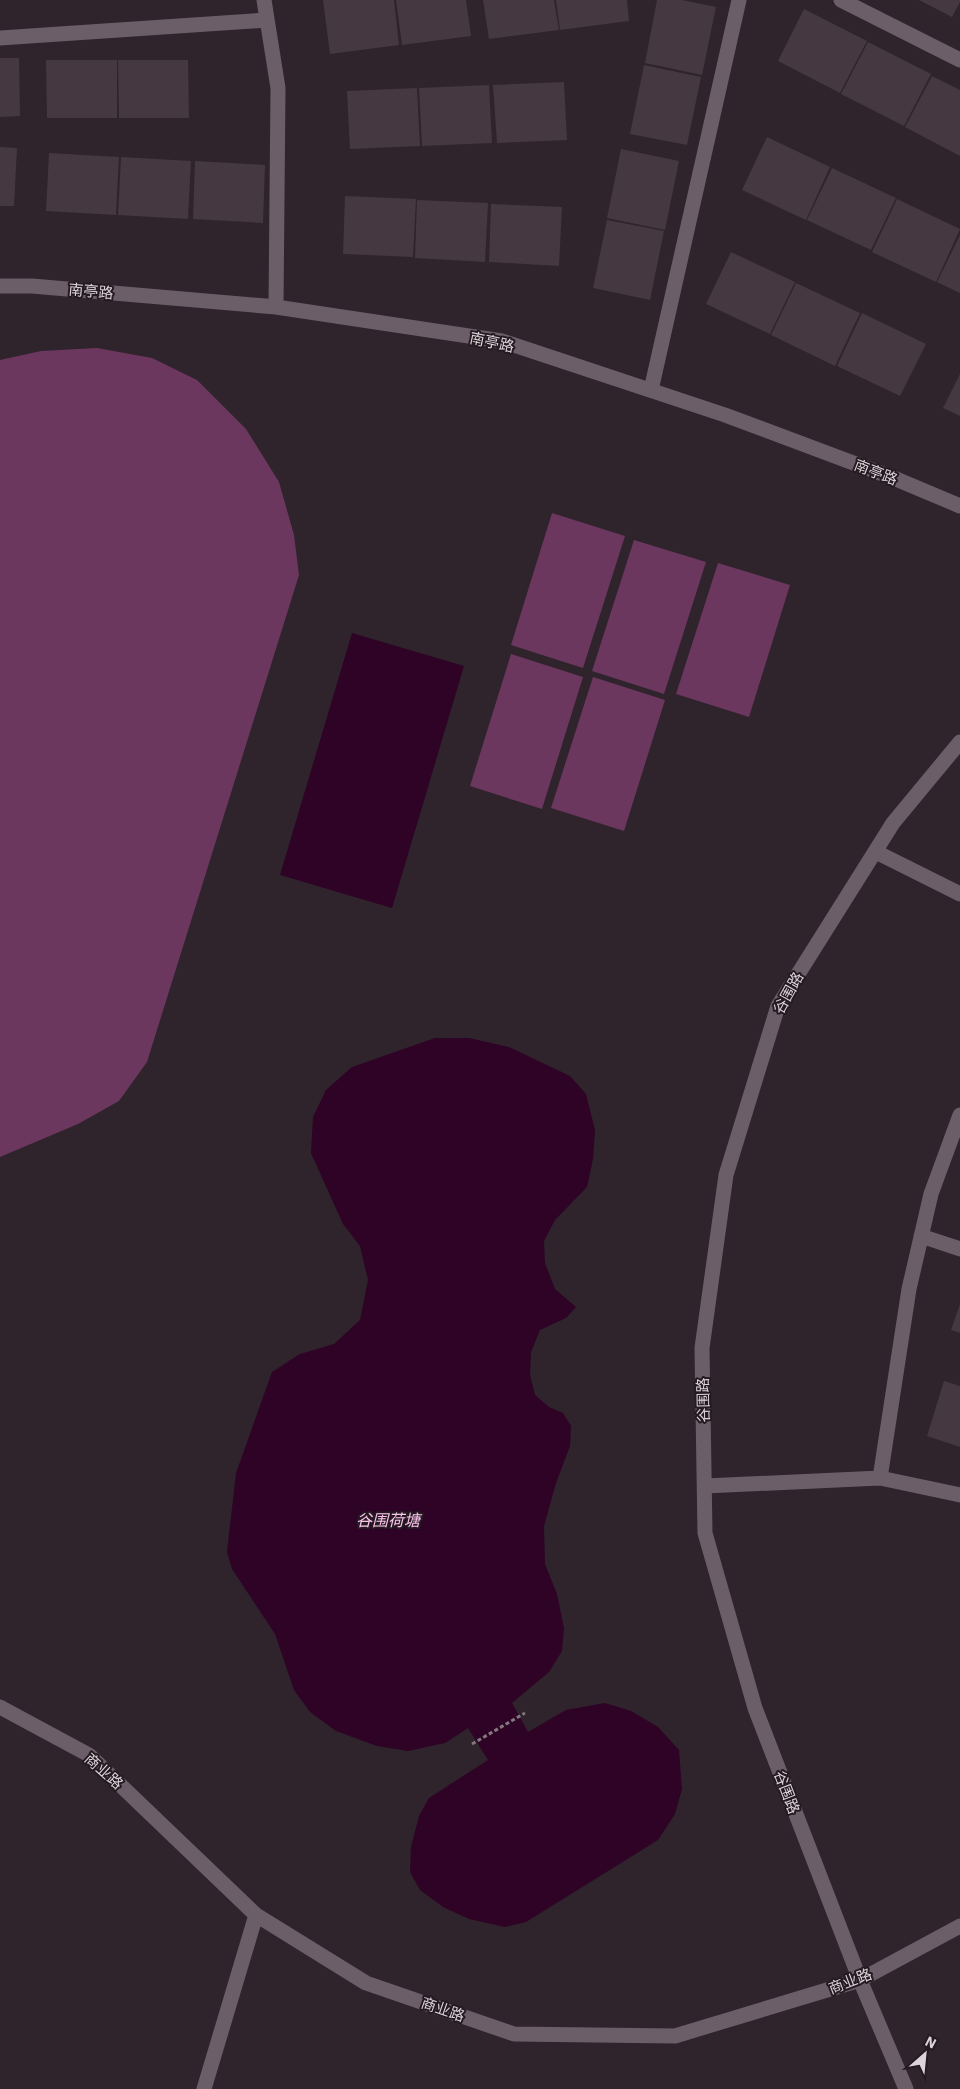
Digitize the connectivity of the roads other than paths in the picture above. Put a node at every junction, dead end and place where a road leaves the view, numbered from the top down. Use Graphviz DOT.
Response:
graph roads {
  1 [pos="264,0"];
  2 [pos="739,0"];
  3 [pos="841,0"];
  4 [pos="267,20"];
  5 [pos="0,38"];
  6 [pos="960,60"];
  7 [pos="0,286"];
  8 [pos="276,307"];
  9 [pos="651,390"];
  10 [pos="960,506"];
  11 [pos="960,742"];
  12 [pos="876,852"];
  13 [pos="960,894"];
  14 [pos="960,1115"];
  15 [pos="921,1236"];
  16 [pos="960,1249"];
  17 [pos="880,1478"];
  18 [pos="704,1486"];
  19 [pos="960,1495"];
  20 [pos="0,1707"];
  21 [pos="256,1915"];
  22 [pos="960,1926"];
  23 [pos="860,1980"];
  24 [pos="204,2089"];
  25 [pos="906,2089"];
  1 -- 4 [label="street"];
  2 -- 9 [label="street"];
  3 -- 6 [label="street"];
  4 -- 5 [label="street"];
  4 -- 8 [label="street"];
  7 -- 8 [label="street, 南亭路"];
  8 -- 9 [label="street, 南亭路"];
  9 -- 10 [label="street, 南亭路"];
  11 -- 12 [label="street, 谷围路"];
  12 -- 13 [label="street"];
  12 -- 18 [label="street, 谷围路"];
  14 -- 15 [label="street"];
  15 -- 16 [label="street"];
  15 -- 17 [label="street"];
  17 -- 18 [label="street"];
  17 -- 19 [label="street"];
  18 -- 23 [label="street, 谷围路"];
  20 -- 21 [label="street, 商业路"];
  21 -- 23 [label="street, 商业路"];
  21 -- 24 [label="street"];
  22 -- 23 [label="street, 商业路"];
  23 -- 25 [label="street, 谷围路"];
}
